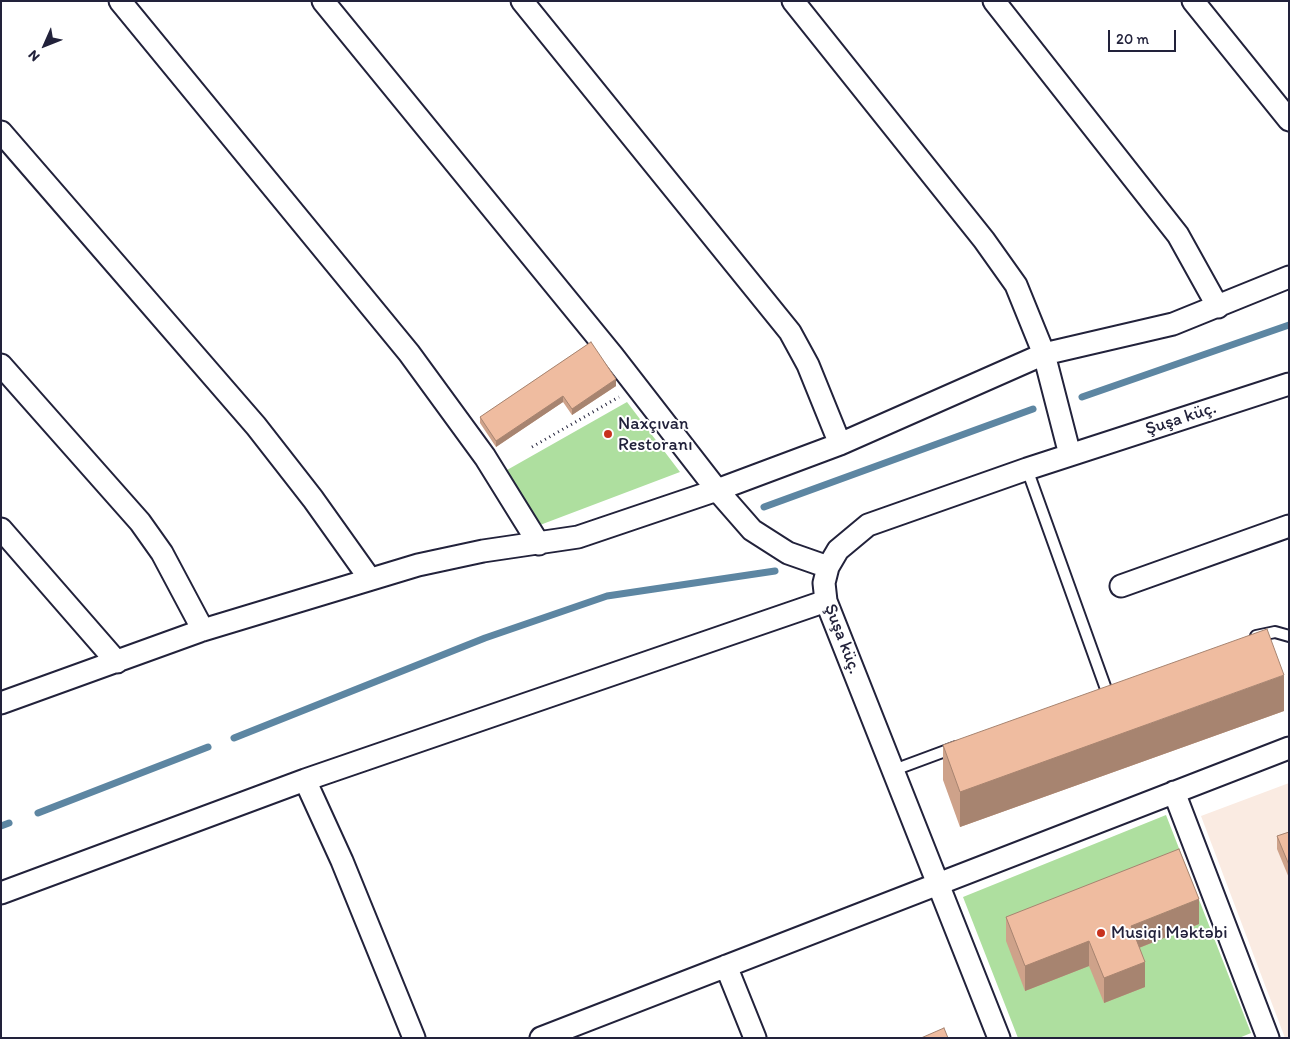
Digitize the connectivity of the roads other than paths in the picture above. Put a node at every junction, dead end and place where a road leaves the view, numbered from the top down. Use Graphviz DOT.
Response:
graph roads {
  1 [pos="120,1"];
  2 [pos="323,1"];
  3 [pos="522,1"];
  4 [pos="793,1"];
  5 [pos="994,1"];
  6 [pos="1193,1"];
  7 [pos="1289,120"];
  8 [pos="1,132"];
  9 [pos="1289,277"];
  10 [pos="1218,307"];
  11 [pos="1044,354"];
  12 [pos="1,365"];
  13 [pos="1289,384"];
  14 [pos="840,444"];
  15 [pos="1070,455"];
  16 [pos="1027,469"];
  17 [pos="717,490"];
  18 [pos="1289,526"];
  19 [pos="1,529"];
  20 [pos="539,544"];
  21 [pos="828,567"];
  22 [pos="370,579"];
  23 [pos="1122,586"];
  24 [pos="826,601"];
  25 [pos="203,630"];
  26 [pos="1289,636"];
  27 [pos="1241,641"];
  28 [pos="117,662"];
  29 [pos="1106,689"];
  30 [pos="1,703"];
  31 [pos="968,742"];
  32 [pos="1289,748"];
  33 [pos="894,770"];
  34 [pos="304,780"];
  35 [pos="1174,792"];
  36 [pos="938,882"];
  37 [pos="1,893"];
  38 [pos="726,966"];
  39 [pos="414,1038"];
  40 [pos="541,1038"];
  41 [pos="755,1038"];
  42 [pos="999,1038"];
  43 [pos="1268,1038"];
  1 -- 20 [label="street"];
  2 -- 17 [label="street"];
  3 -- 14 [label="street"];
  4 -- 11 [label="street"];
  5 -- 10 [label="street"];
  6 -- 7 [label="street"];
  8 -- 22 [label="street"];
  9 -- 10 [label="street"];
  10 -- 11 [label="street"];
  11 -- 14 [label="street"];
  11 -- 15 [label="street"];
  12 -- 25 [label="street"];
  13 -- 15 [label="street, Şuşa küç."];
  14 -- 17 [label="street"];
  15 -- 16 [label="street, Şuşa küç."];
  16 -- 21 [label="street, Şuşa küç."];
  16 -- 29 [label="lane"];
  17 -- 20 [label="street"];
  17 -- 21 [label="street"];
  18 -- 23 [label="street"];
  19 -- 28 [label="street"];
  20 -- 22 [label="street"];
  21 -- 24 [label="street, Şuşa küç."];
  22 -- 25 [label="street"];
  24 -- 33 [label="street, Şuşa küç."];
  24 -- 34 [label="street"];
  25 -- 28 [label="street"];
  26 -- 27 [label="lane"];
  28 -- 30 [label="street"];
  31 -- 33 [label="lane"];
  32 -- 35 [label="street"];
  33 -- 36 [label="street, Şuşa küç."];
  34 -- 37 [label="street"];
  34 -- 39 [label="street"];
  35 -- 36 [label="street"];
  35 -- 43 [label="street"];
  36 -- 38 [label="street"];
  36 -- 42 [label="street, Şuşa küç."];
  38 -- 40 [label="street"];
  38 -- 41 [label="street"];
}
